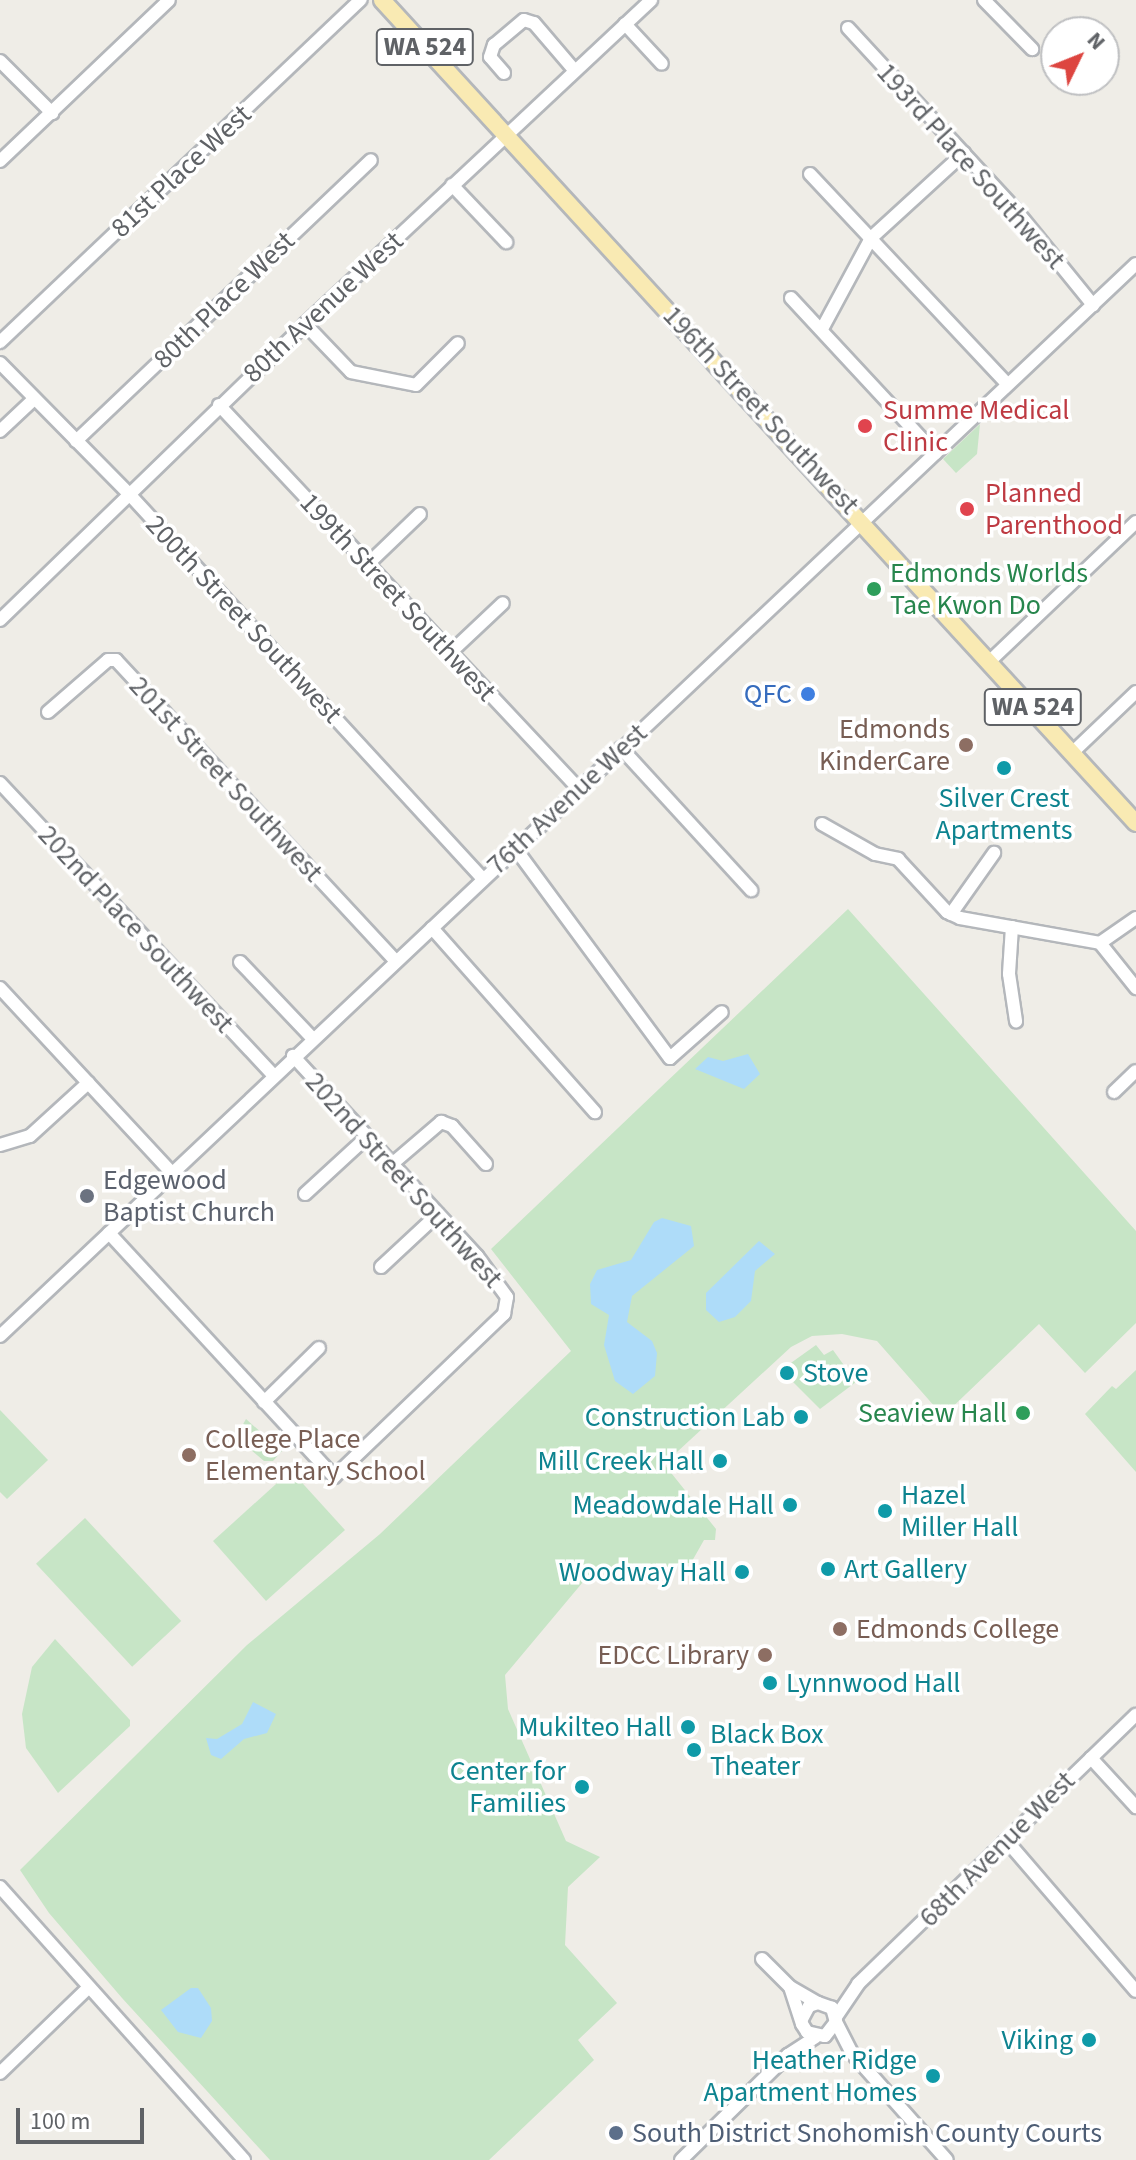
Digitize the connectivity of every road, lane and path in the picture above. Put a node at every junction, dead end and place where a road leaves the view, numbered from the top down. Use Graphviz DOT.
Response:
graph roads {
  1 [pos="169,0"];
  2 [pos="361,0"];
  3 [pos="382,0"];
  4 [pos="651,0"];
  5 [pos="984,0"];
  6 [pos="625,24"];
  7 [pos="848,28"];
  8 [pos="1032,49"];
  9 [pos="0,61"];
  10 [pos="662,64"];
  11 [pos="575,71"];
  12 [pos="504,73"];
  13 [pos="52,113"];
  14 [pos="506,134"];
  15 [pos="964,153"];
  16 [pos="371,160"];
  17 [pos="0,161"];
  18 [pos="810,174"];
  19 [pos="452,185"];
  20 [pos="871,238"];
  21 [pos="506,242"];
  22 [pos="1136,264"];
  23 [pos="791,298"];
  24 [pos="1093,305"];
  25 [pos="305,324"];
  26 [pos="822,329"];
  27 [pos="0,342"];
  28 [pos="458,343"];
  29 [pos="0,363"];
  30 [pos="1007,384"];
  31 [pos="34,399"];
  32 [pos="219,405"];
  33 [pos="0,431"];
  34 [pos="76,441"];
  35 [pos="935,453"];
  36 [pos="130,495"];
  37 [pos="420,514"];
  38 [pos="863,521"];
  39 [pos="1136,522"];
  40 [pos="368,564"];
  41 [pos="503,603"];
  42 [pos="0,620"];
  43 [pos="451,652"];
  44 [pos="991,660"];
  45 [pos="1136,692"];
  46 [pos="48,712"];
  47 [pos="621,748"];
  48 [pos="1073,752"];
  49 [pos="0,783"];
  50 [pos="578,788"];
  51 [pos="1136,823"];
  52 [pos="822,824"];
  53 [pos="515,848"];
  54 [pos="994,853"];
  55 [pos="483,879"];
  56 [pos="751,890"];
  57 [pos="951,914"];
  58 [pos="1136,918"];
  59 [pos="1012,927"];
  60 [pos="432,928"];
  61 [pos="1100,943"];
  62 [pos="396,961"];
  63 [pos="240,962"];
  64 [pos="0,988"];
  65 [pos="1136,988"];
  66 [pos="722,1012"];
  67 [pos="1016,1021"];
  68 [pos="312,1038"];
  69 [pos="293,1056"];
  70 [pos="1136,1071"];
  71 [pos="273,1075"];
  72 [pos="88,1083"];
  73 [pos="1114,1092"];
  74 [pos="595,1112"];
  75 [pos="367,1137"];
  76 [pos="0,1145"];
  77 [pos="392,1164"];
  78 [pos="486,1164"];
  79 [pos="172,1173"];
  80 [pos="305,1194"];
  81 [pos="438,1214"];
  82 [pos="109,1233"];
  83 [pos="381,1267"];
  84 [pos="0,1336"];
  85 [pos="319,1348"];
  86 [pos="264,1402"];
  87 [pos="1136,1715"];
  88 [pos="1091,1758"];
  89 [pos="1136,1807"];
  90 [pos="1006,1840"];
  91 [pos="0,1887"];
  92 [pos="762,1959"];
  93 [pos="858,1984"];
  94 [pos="790,1987"];
  95 [pos="88,1988"];
  96 [pos="1136,1991"];
  97 [pos="821,2003"];
  98 [pos="836,2019"];
  99 [pos="802,2022"];
  100 [pos="818,2037"];
  101 [pos="851,2052"];
  102 [pos="788,2055"];
  103 [pos="0,2073"];
  104 [pos="244,2160"];
  105 [pos="681,2160"];
  106 [pos="947,2160"];
  1 -- 13 [label="street"];
  2 -- 27 [label="street, 81st Place West"];
  3 -- 14 [label="main road, 196th Street Southwest / WA 524"];
  4 -- 6 [label="street, 80th Avenue West"];
  5 -- 8 [label="street"];
  6 -- 10 [label="street"];
  6 -- 11 [label="street, 80th Avenue West"];
  7 -- 15 [label="street, 193rd Place Southwest"];
  9 -- 13 [label="street"];
  11 -- 12 [label="street"];
  11 -- 14 [label="street, 80th Avenue West"];
  13 -- 17 [label="street"];
  14 -- 19 [label="street, 80th Avenue West"];
  14 -- 38 [label="main road, 196th Street Southwest / WA 524"];
  15 -- 20 [label="street"];
  15 -- 24 [label="street, 193rd Place Southwest"];
  16 -- 34 [label="street, 80th Place West"];
  18 -- 20 [label="street"];
  19 -- 21 [label="street"];
  19 -- 25 [label="street, 80th Avenue West"];
  20 -- 26 [label="street"];
  20 -- 30 [label="street"];
  22 -- 24 [label="street, 76th Avenue West"];
  23 -- 26 [label="street"];
  24 -- 30 [label="street, 76th Avenue West"];
  25 -- 28 [label="street"];
  25 -- 32 [label="street, 80th Avenue West"];
  26 -- 35 [label="street"];
  29 -- 31 [label="street, 200th Street Southwest"];
  30 -- 35 [label="street, 76th Avenue West"];
  31 -- 33 [label="street"];
  31 -- 34 [label="street, 200th Street Southwest"];
  32 -- 36 [label="street, 80th Avenue West"];
  32 -- 40 [label="street, 199th Street Southwest"];
  34 -- 36 [label="street, 200th Street Southwest"];
  35 -- 38 [label="street, 76th Avenue West"];
  36 -- 42 [label="street, 80th Avenue West"];
  36 -- 55 [label="street, 200th Street Southwest"];
  37 -- 40 [label="street"];
  38 -- 44 [label="main road, 196th Street Southwest / WA 524"];
  38 -- 47 [label="street, 76th Avenue West"];
  39 -- 44 [label="street"];
  40 -- 43 [label="street, 199th Street Southwest"];
  41 -- 43 [label="street"];
  43 -- 50 [label="street, 199th Street Southwest"];
  44 -- 48 [label="main road, 196th Street Southwest / WA 524"];
  45 -- 48 [label="street"];
  46 -- 62 [label="street, 201st Street Southwest"];
  47 -- 50 [label="street, 76th Avenue West"];
  47 -- 56 [label="street"];
  48 -- 51 [label="main road, 196th Street Southwest / WA 524"];
  49 -- 71 [label="street, 202nd Place Southwest"];
  50 -- 53 [label="street, 76th Avenue West"];
  52 -- 57 [label="street"];
  53 -- 55 [label="street, 76th Avenue West"];
  53 -- 66 [label="street"];
  54 -- 57 [label="street"];
  55 -- 60 [label="street, 76th Avenue West"];
  57 -- 59 [label="street"];
  58 -- 61 [label="street"];
  59 -- 61 [label="street"];
  59 -- 67 [label="street"];
  60 -- 62 [label="street, 76th Avenue West"];
  60 -- 74 [label="street"];
  61 -- 65 [label="street"];
  62 -- 68 [label="street, 76th Avenue West"];
  63 -- 68 [label="street, 202nd Street Southwest"];
  64 -- 72 [label="street"];
  68 -- 69 [label="street, 76th Avenue West"];
  69 -- 71 [label="street, 76th Avenue West"];
  69 -- 75 [label="street, 202nd Street Southwest"];
  70 -- 73 [label="street"];
  71 -- 79 [label="street, 76th Avenue West"];
  72 -- 76 [label="street"];
  72 -- 79 [label="street"];
  75 -- 77 [label="street, 202nd Street Southwest"];
  75 -- 80 [label="street"];
  77 -- 78 [label="street"];
  77 -- 81 [label="street, 202nd Street Southwest"];
  79 -- 82 [label="street, 76th Avenue West"];
  81 -- 83 [label="street"];
  81 -- 86 [label="street, 202nd Street Southwest"];
  82 -- 84 [label="street, 76th Avenue West"];
  82 -- 86 [label="street"];
  85 -- 86 [label="street"];
  87 -- 88 [label="street, 68th Avenue West"];
  88 -- 89 [label="street"];
  88 -- 90 [label="street, 68th Avenue West"];
  90 -- 93 [label="street, 68th Avenue West"];
  90 -- 96 [label="street"];
  91 -- 95 [label="street"];
  92 -- 94 [label="street"];
  93 -- 97 [label="street, 68th Avenue West"];
  93 -- 98 [label="street, 68th Avenue West"];
  94 -- 97 [label="street"];
  94 -- 99 [label="street"];
  95 -- 103 [label="street"];
  95 -- 104 [label="street"];
  97 -- 98 [label="street"];
  97 -- 99 [label="street, 68th Avenue West"];
  98 -- 100 [label="street, 68th Avenue West"];
  98 -- 101 [label="street"];
  99 -- 100 [label="street"];
  99 -- 102 [label="street"];
  100 -- 101 [label="street"];
  100 -- 102 [label="street"];
  101 -- 106 [label="street"];
  102 -- 105 [label="street"];
}
